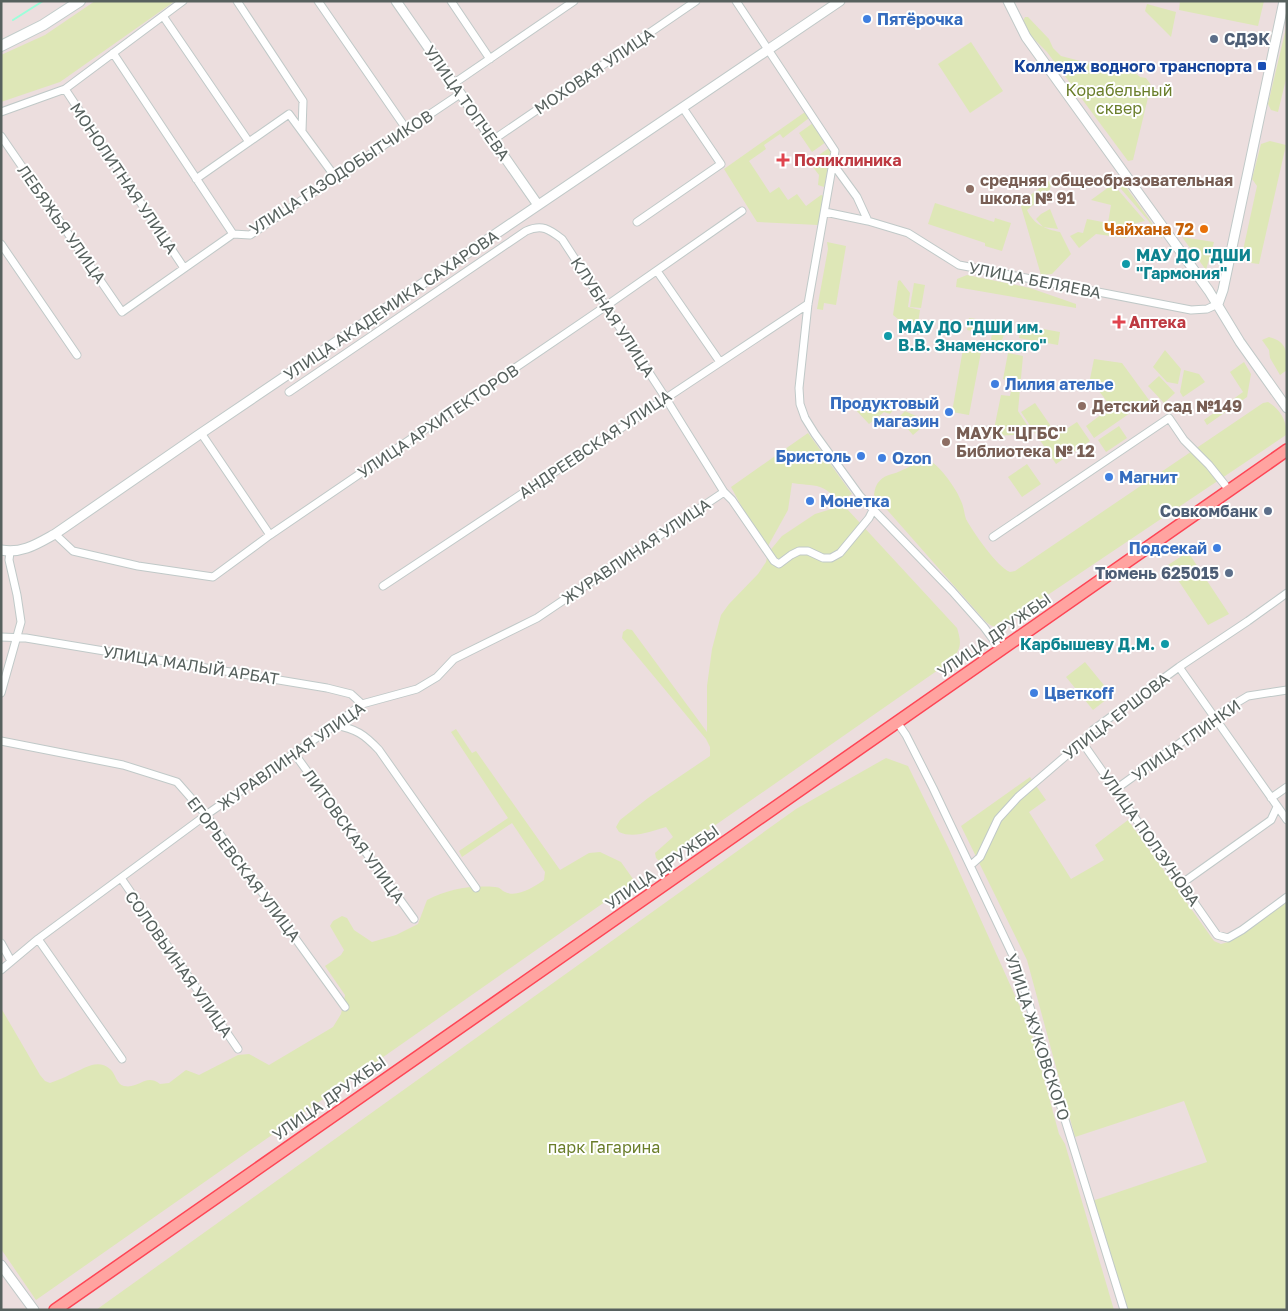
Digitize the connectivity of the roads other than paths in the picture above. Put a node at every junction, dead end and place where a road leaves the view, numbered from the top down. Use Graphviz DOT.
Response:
graph roads {
  1 [pos="80,1"];
  2 [pos="183,1"];
  3 [pos="237,1"];
  4 [pos="318,1"];
  5 [pos="396,1"];
  6 [pos="451,1"];
  7 [pos="574,1"];
  8 [pos="696,1"];
  9 [pos="736,1"];
  10 [pos="840,1"];
  11 [pos="1008,1"];
  12 [pos="1284,1"];
  13 [pos="163,16"];
  14 [pos="1,46"];
  15 [pos="769,50"];
  16 [pos="113,53"];
  17 [pos="490,59"];
  18 [pos="453,84"];
  19 [pos="65,89"];
  20 [pos="460,94"];
  21 [pos="683,108"];
  22 [pos="1,112"];
  23 [pos="407,130"];
  24 [pos="302,131"];
  25 [pos="1,136"];
  26 [pos="493,140"];
  27 [pos="249,142"];
  28 [pos="833,164"];
  29 [pos="336,178"];
  30 [pos="196,179"];
  31 [pos="538,205"];
  32 [pos="742,211"];
  33 [pos="825,212"];
  34 [pos="868,221"];
  35 [pos="636,222"];
  36 [pos="233,234"];
  37 [pos="1,244"];
  38 [pos="184,268"];
  39 [pos="657,271"];
  40 [pos="808,304"];
  41 [pos="1218,304"];
  42 [pos="606,306"];
  43 [pos="122,312"];
  44 [pos="77,355"];
  45 [pos="720,362"];
  46 [pos="289,392"];
  47 [pos="665,397"];
  48 [pos="1287,408"];
  49 [pos="201,433"];
  50 [pos="1287,450"];
  51 [pos="1229,490"];
  52 [pos="724,492"];
  53 [pos="873,510"];
  54 [pos="54,534"];
  55 [pos="270,535"];
  56 [pos="994,537"];
  57 [pos="6,551"];
  58 [pos="383,586"];
  59 [pos="1287,593"];
  60 [pos="1,637"];
  61 [pos="16,638"];
  62 [pos="1001,650"];
  63 [pos="1178,667"];
  64 [pos="1287,690"];
  65 [pos="1,693"];
  66 [pos="362,704"];
  67 [pos="1214,718"];
  68 [pos="897,722"];
  69 [pos="335,725"];
  70 [pos="1,742"];
  71 [pos="1082,742"];
  72 [pos="294,753"];
  73 [pos="1287,787"];
  74 [pos="1116,789"];
  75 [pos="1271,798"];
  76 [pos="1277,808"];
  77 [pos="206,814"];
  78 [pos="1287,820"];
  79 [pos="971,865"];
  80 [pos="121,878"];
  81 [pos="1182,884"];
  82 [pos="476,888"];
  83 [pos="1287,897"];
  84 [pos="414,919"];
  85 [pos="38,939"];
  86 [pos="1,943"];
  87 [pos="11,961"];
  88 [pos="1,970"];
  89 [pos="345,1007"];
  90 [pos="238,1049"];
  91 [pos="122,1059"];
  92 [pos="1,1265"];
  93 [pos="34,1310"];
  94 [pos="54,1310"];
  95 [pos="1124,1310"];
  1 -- 14 [label="main road"];
  2 -- 13 [label="street"];
  3 -- 24 [label="street"];
  4 -- 23 [label="street"];
  5 -- 18 [label="street, УЛИЦА ТОПЧЕВА"];
  6 -- 17 [label="street"];
  7 -- 17 [label="street"];
  8 -- 26 [label="street, МОХОВАЯ УЛИЦА"];
  9 -- 15 [label="street"];
  10 -- 15 [label="street, УЛИЦА АКАДЕМИКА САХАРОВА"];
  11 -- 41 [label="street"];
  12 -- 41 [label="street"];
  13 -- 16 [label="street"];
  13 -- 27 [label="street"];
  15 -- 21 [label="street, УЛИЦА АКАДЕМИКА САХАРОВА"];
  15 -- 28 [label="street"];
  16 -- 19 [label="street"];
  16 -- 30 [label="street"];
  17 -- 18 [label="street"];
  18 -- 20 [label="street, УЛИЦА ТОПЧЕВА"];
  19 -- 22 [label="street"];
  19 -- 38 [label="street, МОНОЛИТНАЯ УЛИЦА"];
  20 -- 23 [label="street, УЛИЦА ГАЗОДОБЫТЧИКОВ"];
  20 -- 26 [label="street, УЛИЦА ТОПЧЕВА"];
  21 -- 31 [label="street, УЛИЦА АКАДЕМИКА САХАРОВА"];
  21 -- 35 [label="street"];
  23 -- 29 [label="street, УЛИЦА ГАЗОДОБЫТЧИКОВ"];
  24 -- 27 [label="street"];
  24 -- 29 [label="street"];
  25 -- 43 [label="street, ЛЕБЯЖЬЯ УЛИЦА"];
  26 -- 31 [label="street, УЛИЦА ТОПЧЕВА"];
  27 -- 30 [label="street"];
  28 -- 33 [label="street"];
  28 -- 34 [label="street"];
  29 -- 36 [label="street, УЛИЦА ГАЗОДОБЫТЧИКОВ"];
  30 -- 36 [label="street"];
  31 -- 49 [label="street, УЛИЦА АКАДЕМИКА САХАРОВА"];
  32 -- 39 [label="street, УЛИЦА АРХИТЕКТОРОВ"];
  33 -- 34 [label="street, УЛИЦА БЕЛЯЕВА"];
  33 -- 40 [label="street"];
  34 -- 41 [label="street, УЛИЦА БЕЛЯЕВА"];
  36 -- 38 [label="street, УЛИЦА ГАЗОДОБЫТЧИКОВ"];
  37 -- 44 [label="street"];
  38 -- 43 [label="street, УЛИЦА ГАЗОДОБЫТЧИКОВ"];
  39 -- 42 [label="street, УЛИЦА АРХИТЕКТОРОВ"];
  39 -- 45 [label="street"];
  40 -- 45 [label="street, АНДРЕЕВСКАЯ УЛИЦА"];
  40 -- 53 [label="street"];
  41 -- 48 [label="street"];
  42 -- 46 [label="street, КЛУБНАЯ УЛИЦА"];
  42 -- 47 [label="street, КЛУБНАЯ УЛИЦА"];
  42 -- 55 [label="street, УЛИЦА АРХИТЕКТОРОВ"];
  45 -- 47 [label="street, АНДРЕЕВСКАЯ УЛИЦА"];
  47 -- 52 [label="street, КЛУБНАЯ УЛИЦА"];
  47 -- 58 [label="street, АНДРЕЕВСКАЯ УЛИЦА"];
  49 -- 54 [label="street, УЛИЦА АКАДЕМИКА САХАРОВА"];
  49 -- 55 [label="street"];
  50 -- 51 [label="main road, УЛИЦА ДРУЖБЫ"];
  51 -- 56 [label="street"];
  51 -- 62 [label="main road, УЛИЦА ДРУЖБЫ"];
  52 -- 53 [label="street, КЛУБНАЯ УЛИЦА"];
  52 -- 66 [label="street, ЖУРАВЛИНАЯ УЛИЦА"];
  53 -- 62 [label="street"];
  54 -- 55 [label="street, УЛИЦА АРХИТЕКТОРОВ"];
  54 -- 57 [label="street, УЛИЦА АКАДЕМИКА САХАРОВА"];
  57 -- 61 [label="street"];
  59 -- 63 [label="street, УЛИЦА ЕРШОВА"];
  60 -- 61 [label="street, УЛИЦА МАЛЫЙ АРБАТ"];
  61 -- 65 [label="street"];
  61 -- 66 [label="street, УЛИЦА МАЛЫЙ АРБАТ"];
  62 -- 68 [label="main road, УЛИЦА ДРУЖБЫ"];
  63 -- 67 [label="street"];
  63 -- 71 [label="street, УЛИЦА ЕРШОВА"];
  64 -- 67 [label="street, УЛИЦА ГЛИНКИ"];
  66 -- 69 [label="street, ЖУРАВЛИНАЯ УЛИЦА"];
  67 -- 74 [label="street, УЛИЦА ГЛИНКИ"];
  67 -- 75 [label="street"];
  68 -- 79 [label="street, УЛИЦА ЖУКОВСКОГО"];
  68 -- 94 [label="main road, УЛИЦА ДРУЖБЫ"];
  69 -- 72 [label="street, ЖУРАВЛИНАЯ УЛИЦА"];
  69 -- 82 [label="street"];
  70 -- 77 [label="street, ЕГОРЬЕВСКАЯ УЛИЦА"];
  71 -- 74 [label="street, УЛИЦА ПОЛЗУНОВА"];
  71 -- 79 [label="street, УЛИЦА ЕРШОВА"];
  72 -- 77 [label="street, ЖУРАВЛИНАЯ УЛИЦА"];
  72 -- 84 [label="street, ЛИТОВСКАЯ УЛИЦА"];
  73 -- 75 [label="street"];
  74 -- 81 [label="street, УЛИЦА ПОЛЗУНОВА"];
  75 -- 76 [label="street"];
  76 -- 78 [label="street"];
  76 -- 81 [label="street"];
  77 -- 80 [label="street, ЖУРАВЛИНАЯ УЛИЦА"];
  77 -- 89 [label="street, ЕГОРЬЕВСКАЯ УЛИЦА"];
  79 -- 95 [label="street, УЛИЦА ЖУКОВСКОГО"];
  80 -- 85 [label="street, ЖУРАВЛИНАЯ УЛИЦА"];
  80 -- 90 [label="street, СОЛОВЬИНАЯ УЛИЦА"];
  81 -- 83 [label="street, УЛИЦА ПОЛЗУНОВА"];
  85 -- 87 [label="street, ЖУРАВЛИНАЯ УЛИЦА"];
  85 -- 91 [label="street"];
  86 -- 87 [label="street"];
  87 -- 88 [label="street, ЖУРАВЛИНАЯ УЛИЦА"];
  92 -- 93 [label="street"];
}
